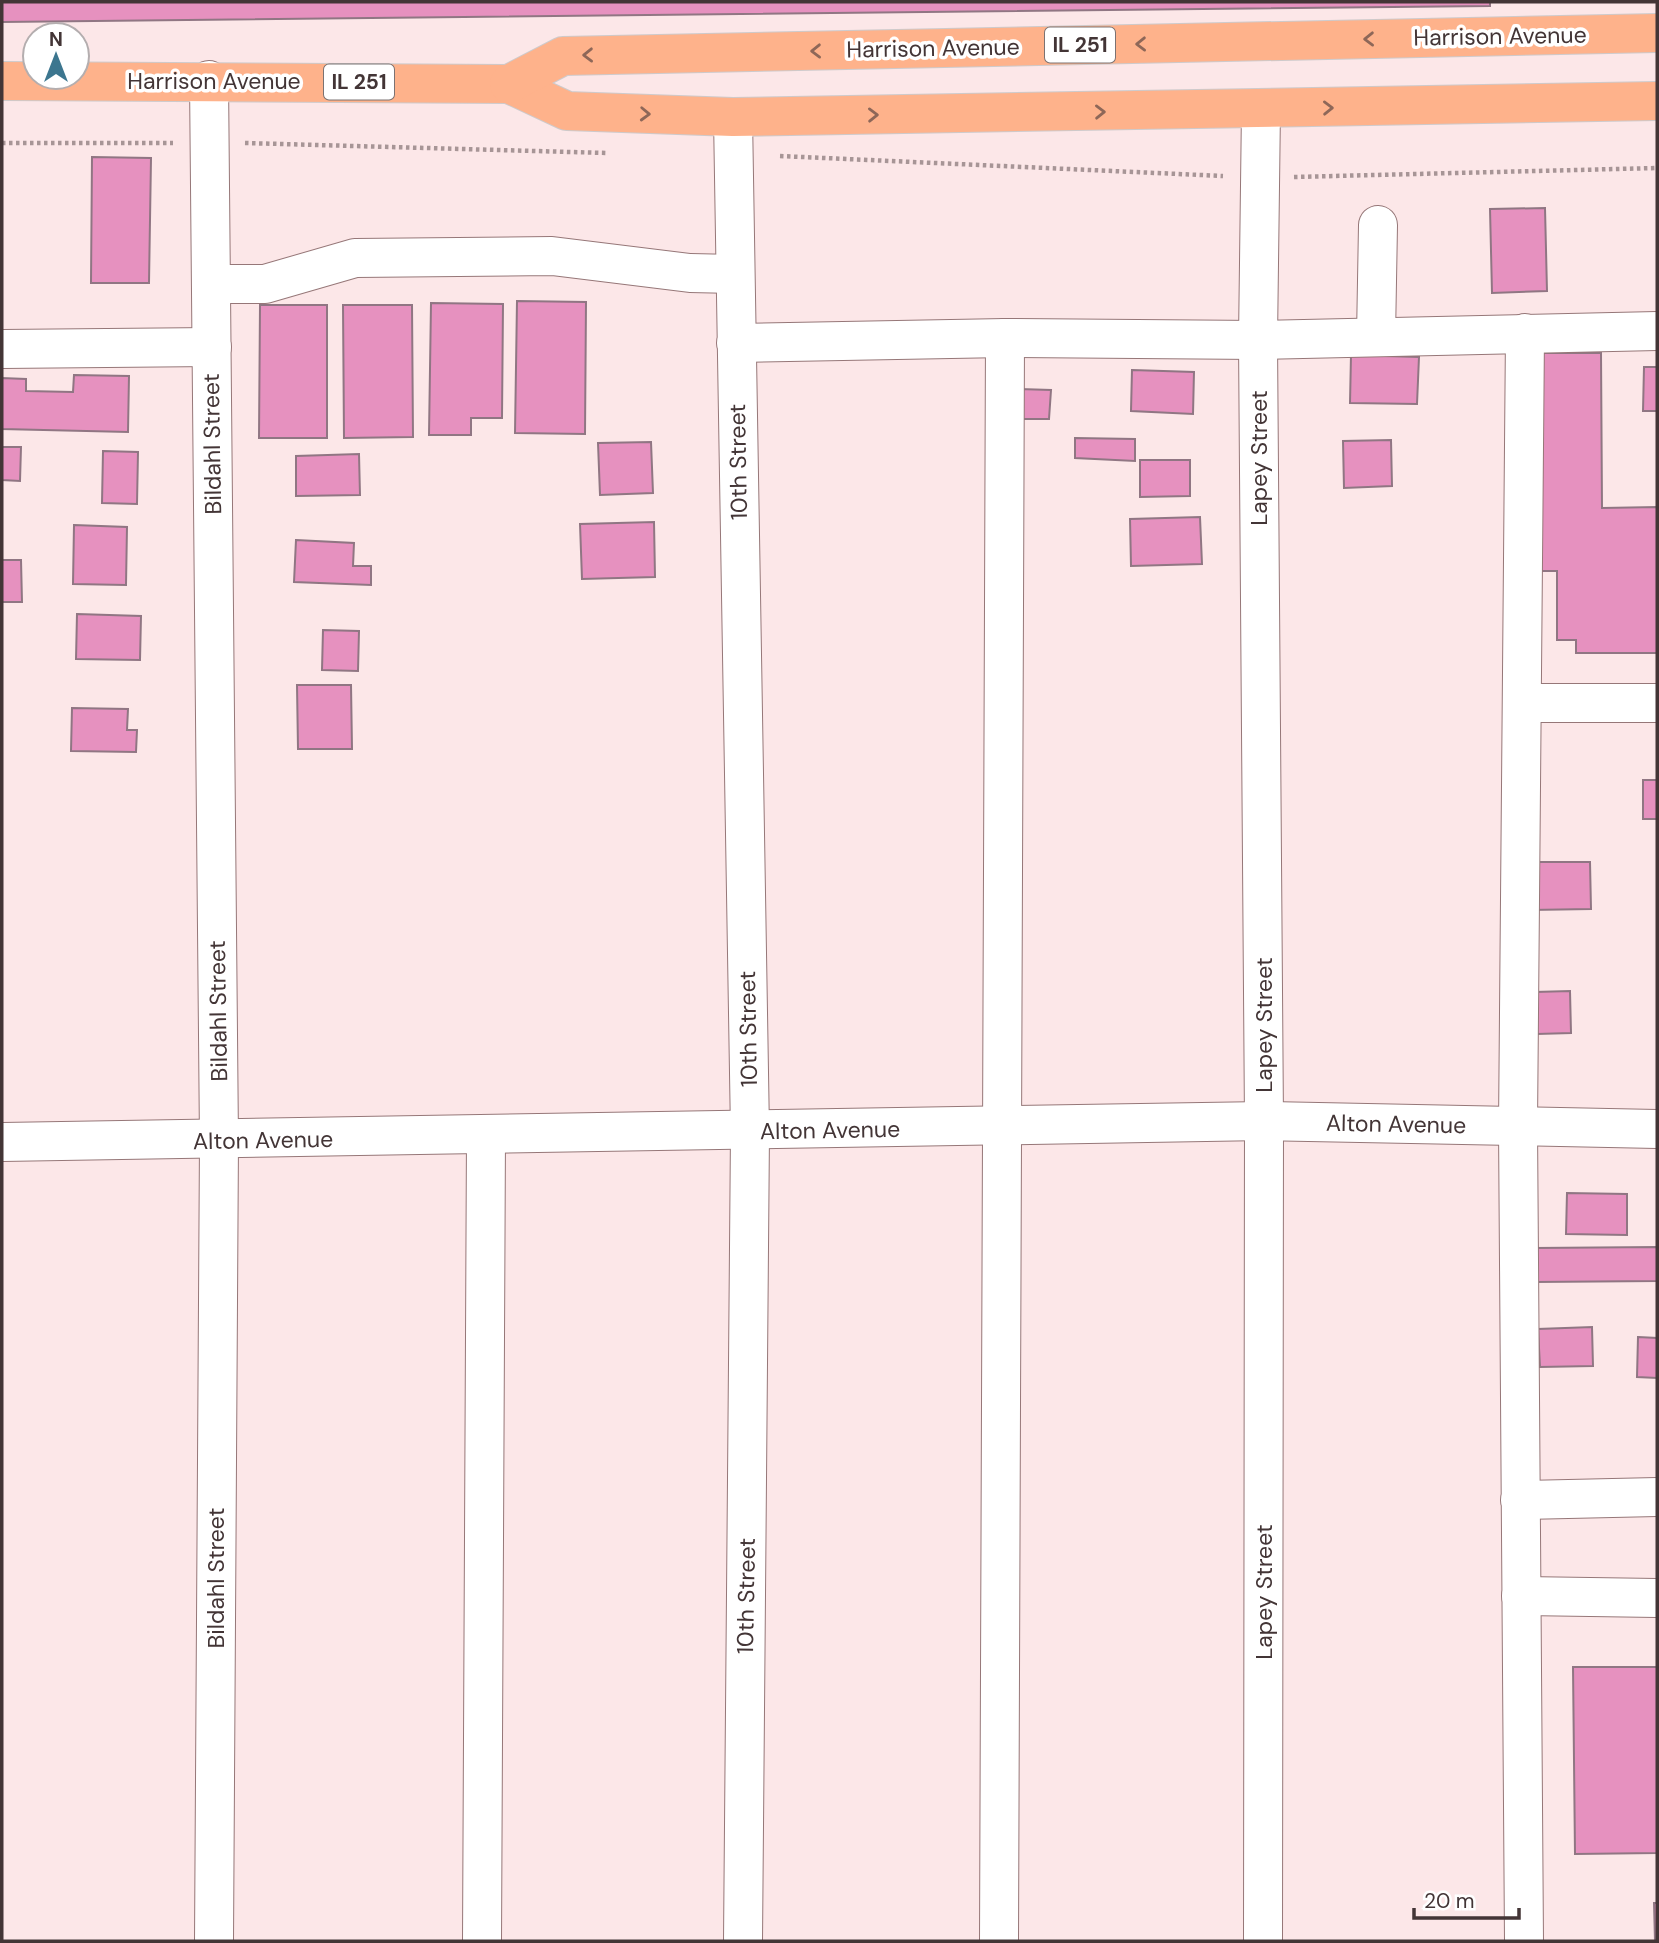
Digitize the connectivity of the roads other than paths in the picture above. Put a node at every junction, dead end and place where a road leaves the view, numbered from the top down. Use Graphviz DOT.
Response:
graph roads {
  1 [pos="1657,33"];
  2 [pos="209,80"];
  3 [pos="2,81"];
  4 [pos="509,84"];
  5 [pos="1657,101"];
  6 [pos="1261,109"];
  7 [pos="733,117"];
  8 [pos="1378,225"];
  9 [pos="735,274"];
  10 [pos="211,285"];
  11 [pos="1657,331"];
  12 [pos="1525,333"];
  13 [pos="1376,337"];
  14 [pos="1005,338"];
  15 [pos="1258,340"];
  16 [pos="736,343"];
  17 [pos="212,347"];
  18 [pos="2,349"];
  19 [pos="1522,703"];
  20 [pos="1657,703"];
  21 [pos="1264,1121"];
  22 [pos="1003,1126"];
  23 [pos="1518,1126"];
  24 [pos="1657,1129"];
  25 [pos="750,1132"];
  26 [pos="486,1136"];
  27 [pos="219,1141"];
  28 [pos="2,1142"];
  29 [pos="1657,1497"];
  30 [pos="1520,1500"];
  31 [pos="1521,1597"];
  32 [pos="1657,1598"];
  33 [pos="214,1941"];
  34 [pos="482,1941"];
  35 [pos="743,1941"];
  36 [pos="999,1941"];
  37 [pos="1263,1941"];
  38 [pos="1524,1941"];
  1 -- 4 [label="main road, Harrison Avenue / IL 251, one-way"];
  2 -- 3 [label="main road, Harrison Avenue / IL 251"];
  2 -- 4 [label="main road, Harrison Avenue / IL 251"];
  2 -- 10 [label="street, Bildahl Street"];
  4 -- 7 [label="main road, Harrison Avenue / IL 251, one-way"];
  6 -- 5 [label="main road, Harrison Avenue / IL 251, one-way"];
  7 -- 6 [label="main road, Harrison Avenue / IL 251, one-way"];
  6 -- 15 [label="street, Lapey Street"];
  7 -- 9 [label="street, 10th Street"];
  8 -- 13 [label="street"];
  9 -- 10 [label="street"];
  9 -- 16 [label="street, 10th Street"];
  10 -- 17 [label="street, Bildahl Street"];
  11 -- 12 [label="street"];
  12 -- 13 [label="street"];
  12 -- 19 [label="street"];
  13 -- 15 [label="street"];
  14 -- 15 [label="street"];
  14 -- 16 [label="street"];
  14 -- 22 [label="street"];
  15 -- 21 [label="street, Lapey Street"];
  16 -- 25 [label="street, 10th Street"];
  17 -- 18 [label="street"];
  17 -- 27 [label="street, Bildahl Street"];
  19 -- 20 [label="street"];
  19 -- 23 [label="street"];
  21 -- 22 [label="street, Alton Avenue"];
  21 -- 23 [label="street, Alton Avenue"];
  21 -- 37 [label="street, Lapey Street"];
  22 -- 25 [label="street, Alton Avenue"];
  22 -- 36 [label="street"];
  23 -- 24 [label="street, Alton Avenue"];
  23 -- 30 [label="street"];
  25 -- 26 [label="street, Alton Avenue"];
  25 -- 35 [label="street, 10th Street"];
  26 -- 27 [label="street, Alton Avenue"];
  26 -- 34 [label="street"];
  27 -- 28 [label="street, Alton Avenue"];
  27 -- 33 [label="street, Bildahl Street"];
  29 -- 30 [label="street"];
  30 -- 31 [label="street"];
  31 -- 32 [label="street"];
  31 -- 38 [label="street"];
}
